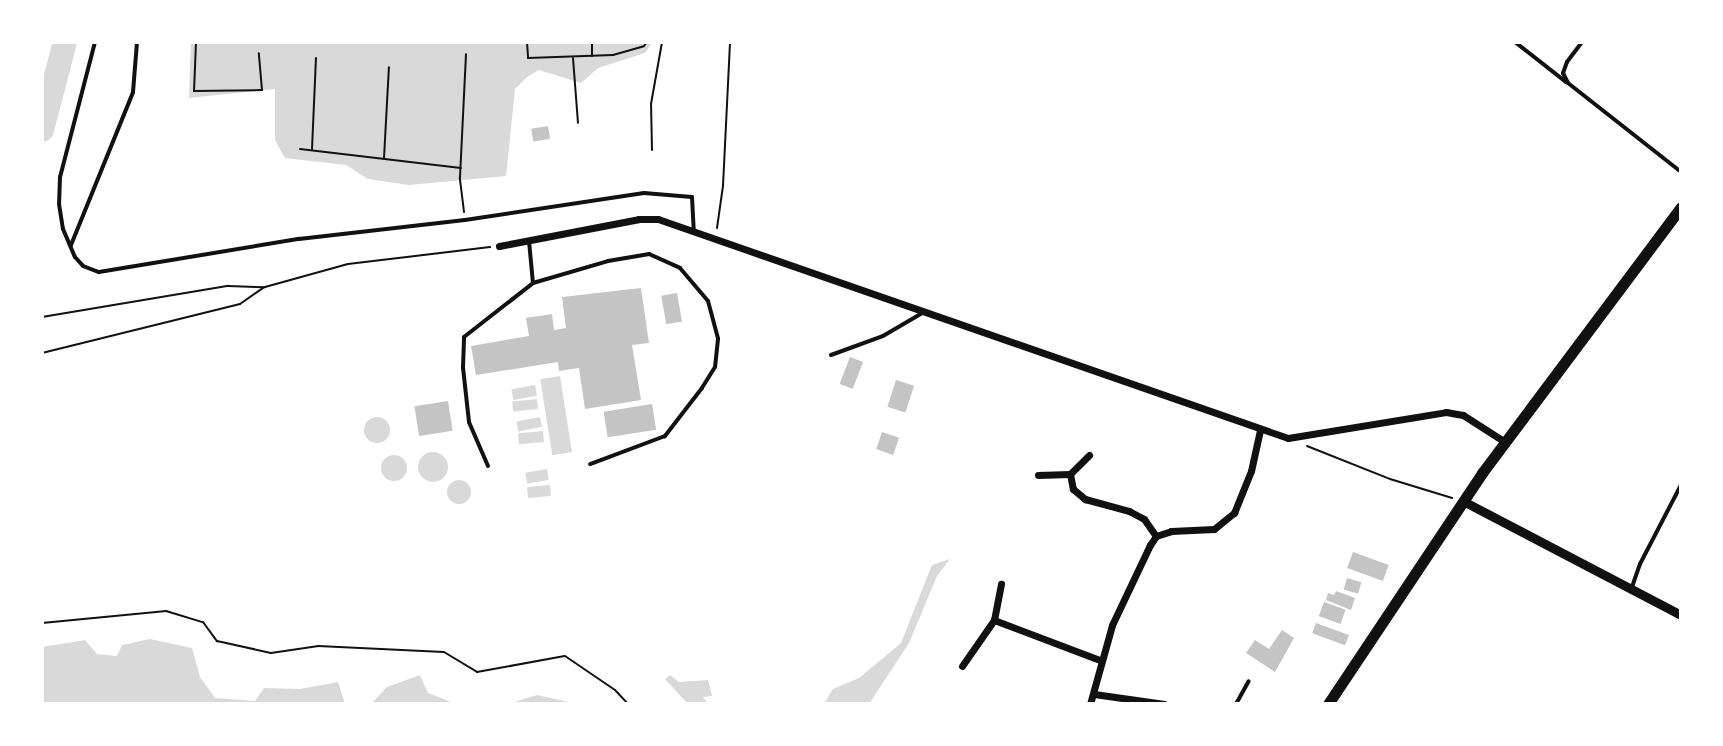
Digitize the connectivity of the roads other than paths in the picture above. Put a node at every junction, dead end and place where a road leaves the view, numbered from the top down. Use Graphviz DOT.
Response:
graph roads {
  1 [pos="95,42"];
  2 [pos="137,42"];
  3 [pos="1515,42"];
  4 [pos="1582,42"];
  5 [pos="1568,83"];
  6 [pos="1681,172"];
  7 [pos="1681,207"];
  8 [pos="694,231"];
  9 [pos="529,241"];
  10 [pos="499,246"];
  11 [pos="70,247"];
  12 [pos="533,283"];
  13 [pos="924,312"];
  14 [pos="831,355"];
  15 [pos="1260,430"];
  16 [pos="1505,442"];
  17 [pos="1089,455"];
  18 [pos="590,464"];
  19 [pos="488,466"];
  20 [pos="1070,474"];
  21 [pos="1038,475"];
  22 [pos="1681,485"];
  23 [pos="1463,501"];
  24 [pos="1156,536"];
  25 [pos="1001,584"];
  26 [pos="1632,589"];
  27 [pos="1681,615"];
  28 [pos="994,620"];
  29 [pos="1100,660"];
  30 [pos="962,666"];
  31 [pos="1249,681"];
  32 [pos="1094,694"];
  33 [pos="1090,704"];
  34 [pos="1164,704"];
  35 [pos="1236,704"];
  36 [pos="1328,704"];
  1 -- 11 [label="lane"];
  2 -- 11 [label="lane"];
  3 -- 5 [label="lane"];
  4 -- 5 [label="lane"];
  5 -- 6 [label="lane"];
  7 -- 16 [label="main road"];
  8 -- 9 [label="street"];
  8 -- 11 [label="lane"];
  8 -- 13 [label="street"];
  9 -- 10 [label="street"];
  9 -- 12 [label="lane"];
  12 -- 18 [label="lane"];
  12 -- 19 [label="lane"];
  13 -- 14 [label="lane"];
  13 -- 15 [label="street"];
  15 -- 16 [label="street"];
  15 -- 24 [label="street"];
  16 -- 23 [label="main road"];
  17 -- 20 [label="street"];
  20 -- 21 [label="street"];
  20 -- 24 [label="street"];
  22 -- 26 [label="lane"];
  23 -- 26 [label="street"];
  23 -- 36 [label="main road"];
  24 -- 29 [label="street"];
  25 -- 28 [label="street"];
  26 -- 27 [label="street"];
  28 -- 29 [label="street"];
  28 -- 30 [label="street"];
  29 -- 32 [label="street"];
  31 -- 35 [label="lane"];
  32 -- 33 [label="street"];
  32 -- 34 [label="street"];
}
